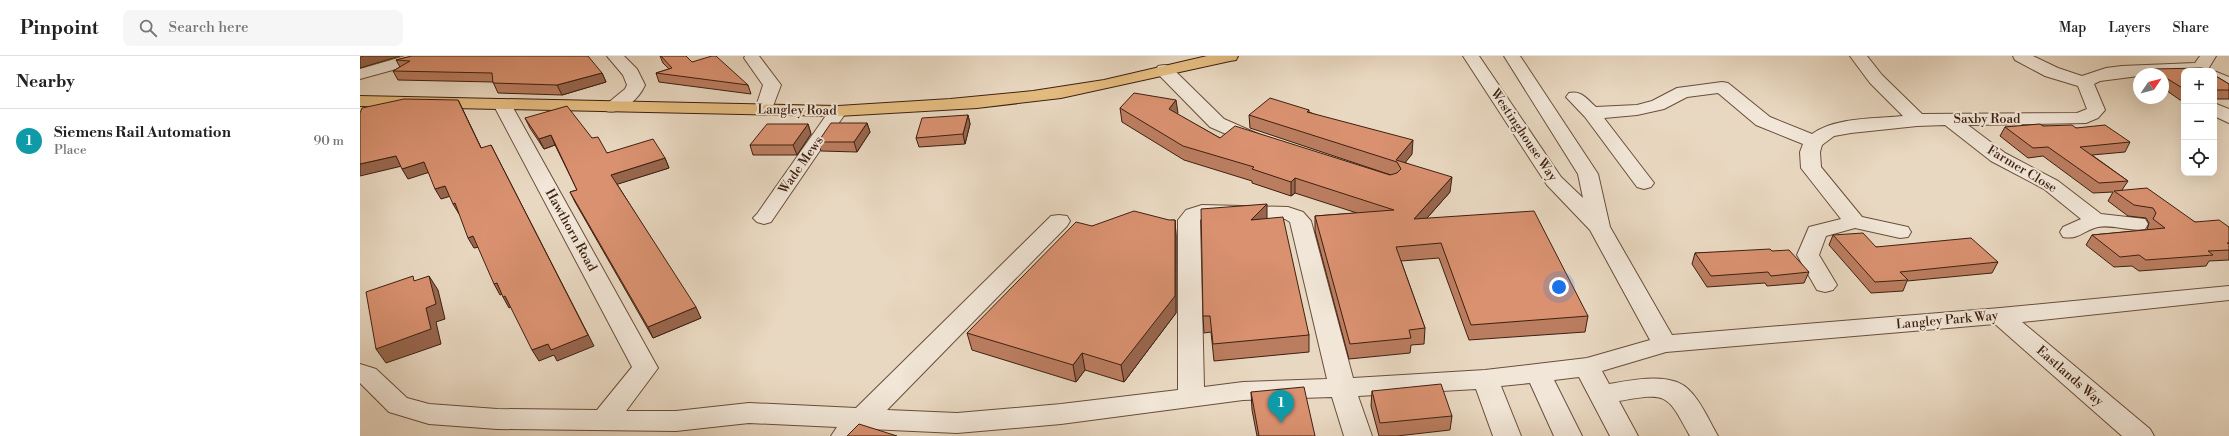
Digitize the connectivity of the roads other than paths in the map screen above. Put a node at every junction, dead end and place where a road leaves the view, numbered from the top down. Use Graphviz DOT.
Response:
graph roads {
  1 [pos="423,56"];
  2 [pos="615,56"];
  3 [pos="1230,56"];
  4 [pos="1471,56"];
  5 [pos="1512,56"];
  6 [pos="1858,56"];
  7 [pos="2021,56"];
  8 [pos="752,58"];
  9 [pos="2181,69"];
  10 [pos="1164,70"];
  11 [pos="360,74"];
  12 [pos="1709,74"];
  13 [pos="2217,75"];
  14 [pos="2085,82"];
  15 [pos="2229,84"];
  16 [pos="1722,87"];
  17 [pos="1575,97"];
  18 [pos="360,101"];
  19 [pos="2229,102"];
  20 [pos="2217,103"];
  21 [pos="502,104"];
  22 [pos="612,107"];
  23 [pos="764,110"];
  24 [pos="2217,110"];
  25 [pos="838,111"];
  26 [pos="1591,113"];
  27 [pos="2229,117"];
  28 [pos="1948,119"];
  29 [pos="1918,120"];
  30 [pos="1814,142"];
  31 [pos="1277,147"];
  32 [pos="1644,182"];
  33 [pos="764,218"];
  34 [pos="2095,220"];
  35 [pos="1059,221"];
  36 [pos="1856,222"];
  37 [pos="2137,224"];
  38 [pos="1599,227"];
  39 [pos="1900,232"];
  40 [pos="2071,232"];
  41 [pos="1825,285"];
  42 [pos="2229,293"];
  43 [pos="2000,316"];
  44 [pos="1666,344"];
  45 [pos="1587,367"];
  46 [pos="360,373"];
  47 [pos="1538,373"];
  48 [pos="1485,378"];
  49 [pos="1342,387"];
  50 [pos="1602,395"];
  51 [pos="1191,398"];
  52 [pos="604,420"];
  53 [pos="853,427"];
  54 [pos="1358,436"];
  55 [pos="1507,436"];
  56 [pos="1568,436"];
  57 [pos="1624,436"];
  58 [pos="1704,436"];
  59 [pos="2140,436"];
  1 -- 11 [label="street"];
  2 -- 22 [label="street"];
  3 -- 10 [label="main road, Langley Road"];
  4 -- 38 [label="street, Westinghouse Way"];
  5 -- 38 [label="street, Westinghouse Way"];
  6 -- 29 [label="street"];
  7 -- 14 [label="street"];
  8 -- 23 [label="street"];
  9 -- 14 [label="street"];
  10 -- 25 [label="main road, Langley Road"];
  10 -- 31 [label="street"];
  12 -- 16 [label="street"];
  13 -- 15 [label="street"];
  14 -- 28 [label="street, Saxby Road"];
  16 -- 26 [label="street"];
  16 -- 30 [label="street"];
  17 -- 26 [label="street"];
  18 -- 21 [label="main road, Langley Road"];
  19 -- 20 [label="street"];
  21 -- 22 [label="main road, Langley Road"];
  21 -- 52 [label="street, Hawthorn Road"];
  22 -- 23 [label="main road, Langley Road"];
  23 -- 25 [label="main road, Langley Road"];
  24 -- 27 [label="street"];
  25 -- 33 [label="street, Wade Mews"];
  26 -- 32 [label="street"];
  28 -- 29 [label="street, Saxby Road"];
  28 -- 34 [label="street, Farmer Close"];
  29 -- 30 [label="street, Saxby Road"];
  30 -- 36 [label="street"];
  34 -- 37 [label="street"];
  34 -- 40 [label="street"];
  35 -- 53 [label="street"];
  36 -- 39 [label="street"];
  36 -- 41 [label="street"];
  38 -- 44 [label="street, Westinghouse Way"];
  42 -- 43 [label="street, Langley Park Way"];
  43 -- 44 [label="street, Langley Park Way"];
  43 -- 59 [label="street, Eastlands Way"];
  44 -- 45 [label="street, Langley Park Way"];
  45 -- 47 [label="street, Langley Park Way"];
  45 -- 50 [label="street"];
  46 -- 52 [label="street, Langley Park Way"];
  47 -- 48 [label="street, Langley Park Way"];
  47 -- 56 [label="street"];
  48 -- 49 [label="street, Langley Park Way"];
  48 -- 55 [label="street"];
  49 -- 51 [label="street, Langley Park Way"];
  49 -- 51 [label="street"];
  49 -- 54 [label="street"];
  50 -- 57 [label="street"];
  50 -- 58 [label="street"];
  51 -- 53 [label="street, Langley Park Way"];
  52 -- 53 [label="street, Langley Park Way"];
}
